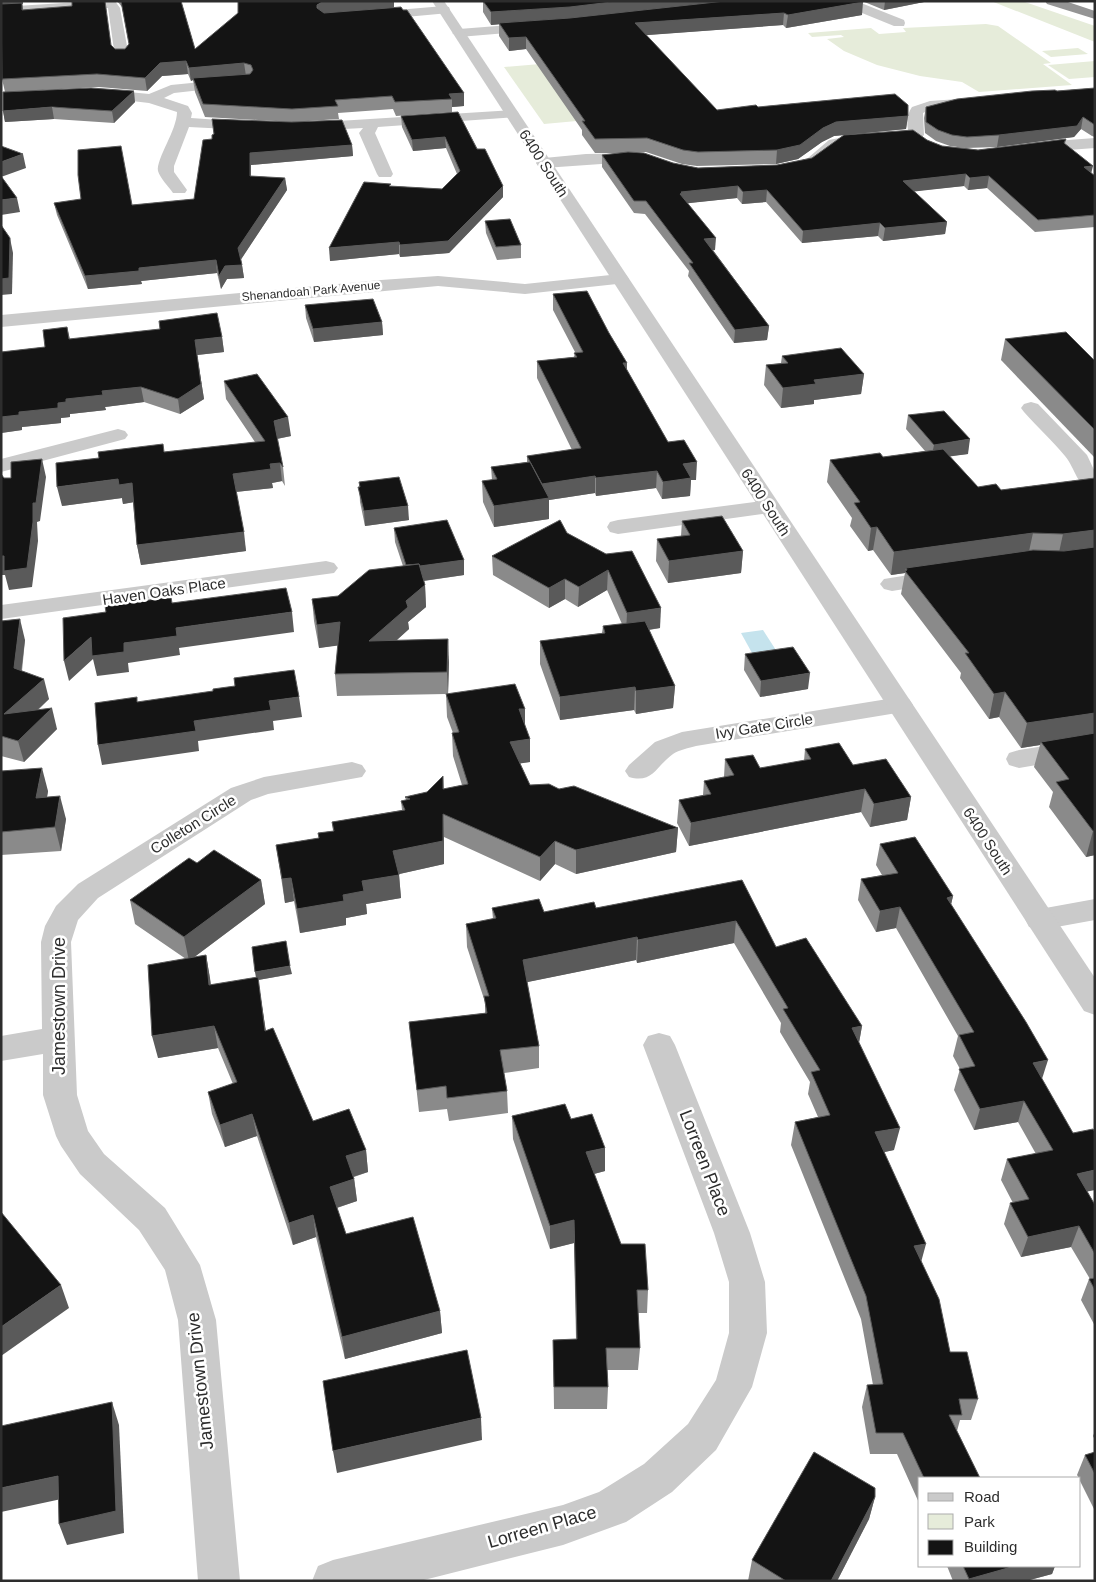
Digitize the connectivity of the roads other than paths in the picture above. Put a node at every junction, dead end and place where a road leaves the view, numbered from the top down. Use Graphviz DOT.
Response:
graph roads {
  1 [pos="844,1"];
  2 [pos="1051,1"];
  3 [pos="1074,1"];
  4 [pos="48,5"];
  5 [pos="441,6"];
  6 [pos="1095,9"];
  7 [pos="1,11"];
  8 [pos="1095,15"];
  9 [pos="362,16"];
  10 [pos="899,23"];
  11 [pos="550,26"];
  12 [pos="459,34"];
  13 [pos="122,57"];
  14 [pos="246,82"];
  15 [pos="84,93"];
  16 [pos="151,99"];
  17 [pos="988,100"];
  18 [pos="512,114"];
  19 [pos="184,122"];
  20 [pos="374,122"];
  21 [pos="267,127"];
  22 [pos="293,128"];
  23 [pos="916,134"];
  24 [pos="1095,143"];
  25 [pos="928,145"];
  26 [pos="1012,150"];
  27 [pos="652,160"];
  28 [pos="544,163"];
  29 [pos="784,169"];
  30 [pos="386,174"];
  31 [pos="179,190"];
  32 [pos="620,279"];
  33 [pos="1,321"];
  34 [pos="1030,408"];
  35 [pos="118,435"];
  36 [pos="1,466"];
  37 [pos="1095,485"];
  38 [pos="770,507"];
  39 [pos="618,527"];
  40 [pos="326,568"];
  41 [pos="960,574"];
  42 [pos="892,584"];
  43 [pos="1,612"];
  44 [pos="900,705"];
  45 [pos="1095,746"];
  46 [pos="1019,759"];
  47 [pos="352,771"];
  48 [pos="639,771"];
  49 [pos="1095,908"];
  50 [pos="1040,919"];
  51 [pos="59,925"];
  52 [pos="1095,1002"];
  53 [pos="57,1039"];
  54 [pos="659,1045"];
  55 [pos="1,1049"];
  56 [pos="219,1581"];
  57 [pos="333,1581"];
  1 -- 10 [label="street"];
  2 -- 8 [label="highway"];
  3 -- 6 [label="highway"];
  4 -- 7 [label="street"];
  4 -- 13 [label="street"];
  5 -- 9 [label="street"];
  5 -- 12 [label="street, 6400 South"];
  11 -- 12 [label="street"];
  12 -- 18 [label="street, 6400 South"];
  14 -- 16 [label="street"];
  15 -- 16 [label="street"];
  16 -- 19 [label="street"];
  17 -- 23 [label="street"];
  18 -- 20 [label="street"];
  18 -- 28 [label="street, 6400 South"];
  19 -- 21 [label="street"];
  19 -- 31 [label="street"];
  20 -- 22 [label="street"];
  20 -- 30 [label="street"];
  23 -- 25 [label="street"];
  23 -- 29 [label="street"];
  24 -- 26 [label="street"];
  27 -- 28 [label="street"];
  28 -- 32 [label="street, 6400 South"];
  32 -- 33 [label="street, Shenandoah Park Avenue"];
  32 -- 38 [label="street, 6400 South"];
  34 -- 37 [label="street"];
  35 -- 36 [label="street"];
  38 -- 39 [label="street"];
  38 -- 44 [label="street, 6400 South"];
  40 -- 43 [label="street, Haven Oaks Place"];
  41 -- 42 [label="street"];
  44 -- 48 [label="street, Ivy Gate Circle"];
  44 -- 50 [label="street, 6400 South"];
  45 -- 46 [label="street"];
  47 -- 51 [label="street, Colleton Circle"];
  49 -- 50 [label="street"];
  50 -- 52 [label="street, 6400 South"];
  51 -- 53 [label="street, Jamestown Drive"];
  53 -- 55 [label="street"];
  53 -- 56 [label="street, Jamestown Drive"];
  54 -- 57 [label="street, Lorreen Place"];
}
